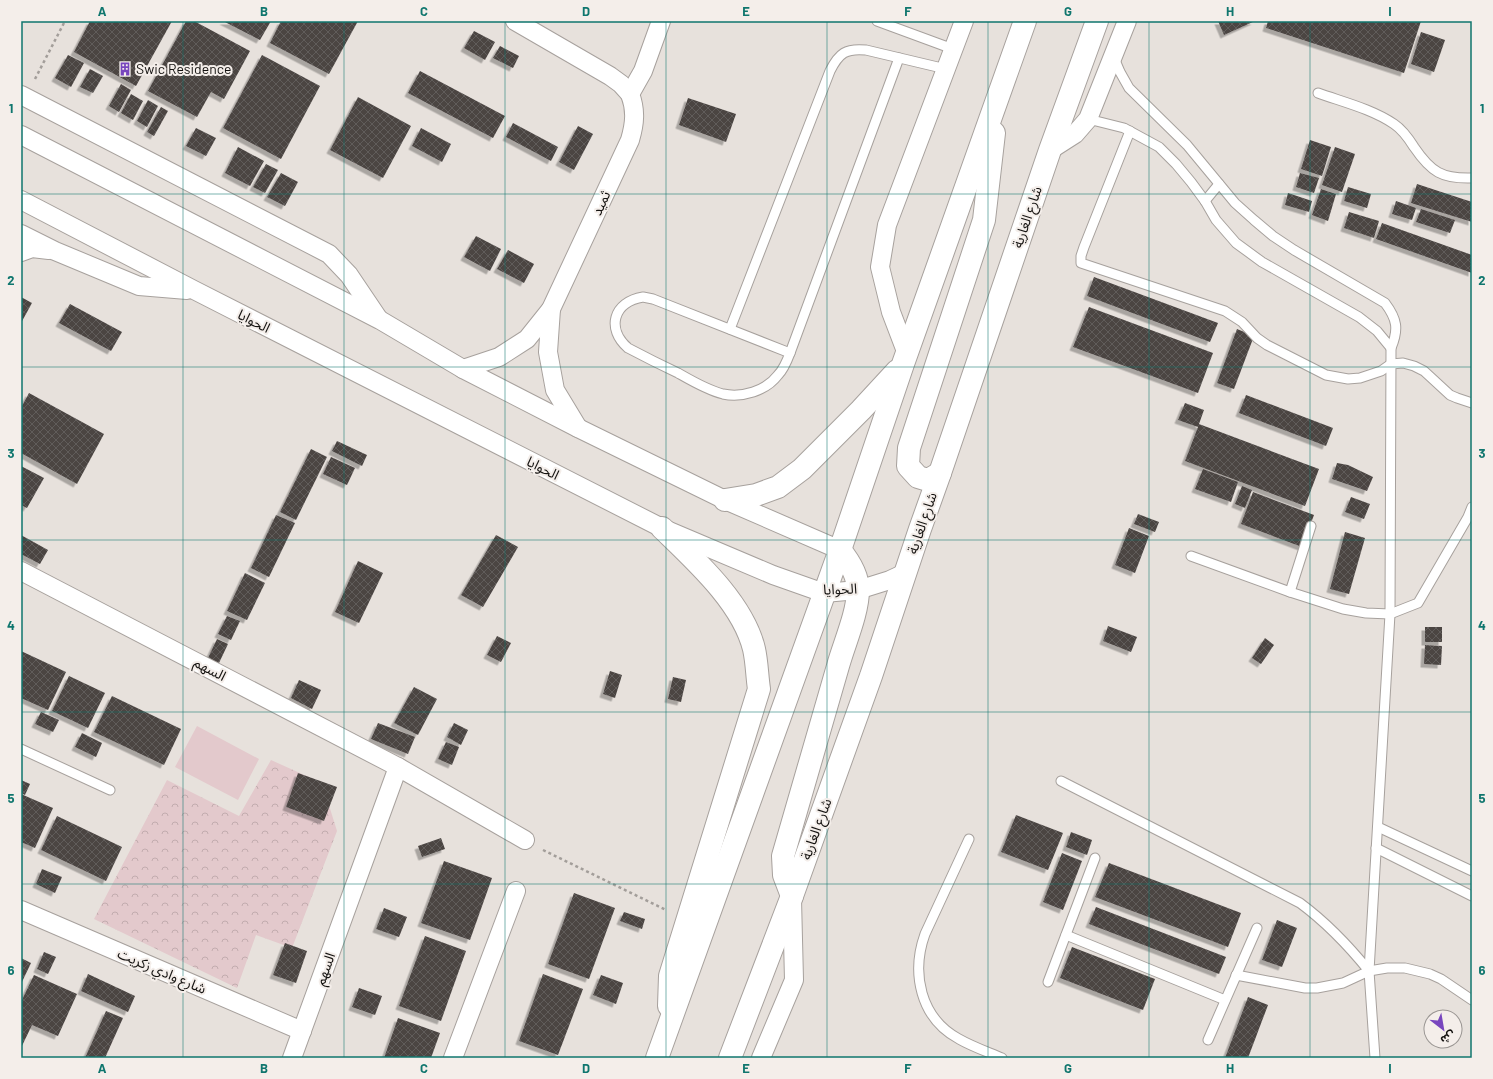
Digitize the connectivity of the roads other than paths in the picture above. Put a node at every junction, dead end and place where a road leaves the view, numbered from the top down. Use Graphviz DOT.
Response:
graph roads {
  1 [pos="661,21"];
  2 [pos="877,21"];
  3 [pos="964,21"];
  4 [pos="1025,21"];
  5 [pos="1097,21"];
  6 [pos="1127,21"];
  7 [pos="525,23"];
  8 [pos="953,49"];
  9 [pos="1113,54"];
  10 [pos="899,58"];
  11 [pos="946,69"];
  12 [pos="1000,92"];
  13 [pos="1318,92"];
  14 [pos="630,94"];
  15 [pos="23,96"];
  16 [pos="1088,119"];
  17 [pos="1130,131"];
  18 [pos="21,135"];
  19 [pos="1050,150"];
  20 [pos="1472,178"];
  21 [pos="1219,184"];
  22 [pos="21,200"];
  23 [pos="1204,200"];
  24 [pos="21,234"];
  25 [pos="55,251"];
  26 [pos="21,252"];
  27 [pos="194,290"];
  28 [pos="551,310"];
  29 [pos="380,320"];
  30 [pos="730,329"];
  31 [pos="1391,348"];
  32 [pos="790,353"];
  33 [pos="905,359"];
  34 [pos="1391,364"];
  35 [pos="463,369"];
  36 [pos="1472,402"];
  37 [pos="578,428"];
  38 [pos="940,472"];
  39 [pos="725,500"];
  40 [pos="1472,506"];
  41 [pos="1311,526"];
  42 [pos="662,528"];
  43 [pos="840,550"];
  44 [pos="1191,556"];
  45 [pos="21,571"];
  46 [pos="905,573"];
  47 [pos="858,590"];
  48 [pos="824,592"];
  49 [pos="1290,592"];
  50 [pos="1390,614"];
  51 [pos="21,749"];
  52 [pos="398,767"];
  53 [pos="1061,781"];
  54 [pos="110,790"];
  55 [pos="1378,827"];
  56 [pos="969,839"];
  57 [pos="524,840"];
  58 [pos="1376,848"];
  59 [pos="1095,858"];
  60 [pos="1472,871"];
  61 [pos="516,891"];
  62 [pos="792,896"];
  63 [pos="1472,896"];
  64 [pos="21,910"];
  65 [pos="1257,928"];
  66 [pos="1066,934"];
  67 [pos="1369,971"];
  68 [pos="1236,975"];
  69 [pos="1048,982"];
  70 [pos="1225,1000"];
  71 [pos="1472,1000"];
  72 [pos="669,1025"];
  73 [pos="302,1031"];
  74 [pos="1208,1040"];
  75 [pos="292,1058"];
  76 [pos="453,1058"];
  77 [pos="657,1058"];
  78 [pos="730,1058"];
  79 [pos="762,1058"];
  80 [pos="1002,1058"];
  81 [pos="1375,1058"];
  1 -- 14 [label="street"];
  2 -- 8 [label="lane"];
  3 -- 8 [label="street"];
  4 -- 12 [label="street"];
  5 -- 19 [label="street, شارع الغارية"];
  6 -- 9 [label="street"];
  7 -- 14 [label="street"];
  8 -- 11 [label="street"];
  9 -- 16 [label="street"];
  9 -- 21 [label="lane"];
  10 -- 11 [label="lane"];
  10 -- 30 [label="lane"];
  10 -- 32 [label="lane"];
  11 -- 33 [label="street"];
  12 -- 33 [label="street"];
  12 -- 38 [label="street"];
  13 -- 20 [label="lane"];
  14 -- 28 [label="street, ثميد"];
  15 -- 29 [label="street"];
  16 -- 17 [label="lane"];
  16 -- 19 [label="street"];
  17 -- 23 [label="lane"];
  17 -- 34 [label="lane"];
  18 -- 29 [label="street"];
  19 -- 38 [label="street, شارع الغارية"];
  21 -- 23 [label="lane"];
  21 -- 31 [label="lane"];
  22 -- 27 [label="street, الحوايا"];
  23 -- 31 [label="lane"];
  24 -- 25 [label="street, الحوايا"];
  25 -- 26 [label="street"];
  25 -- 27 [label="street, الحوايا"];
  27 -- 42 [label="street, الحوايا"];
  28 -- 35 [label="street, ثميد"];
  28 -- 37 [label="street, ثميد"];
  29 -- 35 [label="street"];
  30 -- 32 [label="lane"];
  30 -- 32 [label="lane"];
  31 -- 34 [label="lane"];
  33 -- 39 [label="street"];
  33 -- 43 [label="street"];
  34 -- 36 [label="lane"];
  34 -- 50 [label="lane"];
  35 -- 37 [label="street"];
  37 -- 39 [label="street"];
  38 -- 46 [label="street, شارع الغارية"];
  39 -- 43 [label="street"];
  40 -- 50 [label="lane"];
  41 -- 49 [label="lane"];
  42 -- 48 [label="street, الحوايا"];
  42 -- 72 [label="street"];
  43 -- 47 [label="street"];
  43 -- 48 [label="street"];
  44 -- 49 [label="lane"];
  45 -- 52 [label="street, السهم"];
  46 -- 47 [label="street, الحوايا"];
  46 -- 62 [label="street, شارع الغارية"];
  47 -- 48 [label="street, الحوايا"];
  47 -- 62 [label="street"];
  48 -- 72 [label="street"];
  49 -- 50 [label="lane"];
  50 -- 55 [label="lane"];
  51 -- 54 [label="lane"];
  52 -- 57 [label="street, السهم"];
  52 -- 73 [label="street, السهم"];
  53 -- 67 [label="lane"];
  55 -- 58 [label="lane"];
  55 -- 60 [label="lane"];
  56 -- 80 [label="lane"];
  58 -- 63 [label="lane"];
  58 -- 67 [label="lane"];
  59 -- 66 [label="lane"];
  61 -- 76 [label="street"];
  62 -- 78 [label="street, شارع الغارية"];
  62 -- 79 [label="street, شارع الغارية"];
  64 -- 73 [label="street, شارع وادي زكريت"];
  65 -- 68 [label="lane"];
  66 -- 69 [label="lane"];
  66 -- 70 [label="lane"];
  67 -- 68 [label="lane"];
  67 -- 71 [label="lane"];
  67 -- 81 [label="lane"];
  68 -- 70 [label="lane"];
  70 -- 74 [label="lane"];
  72 -- 77 [label="street"];
  73 -- 75 [label="street, السهم"];
}
